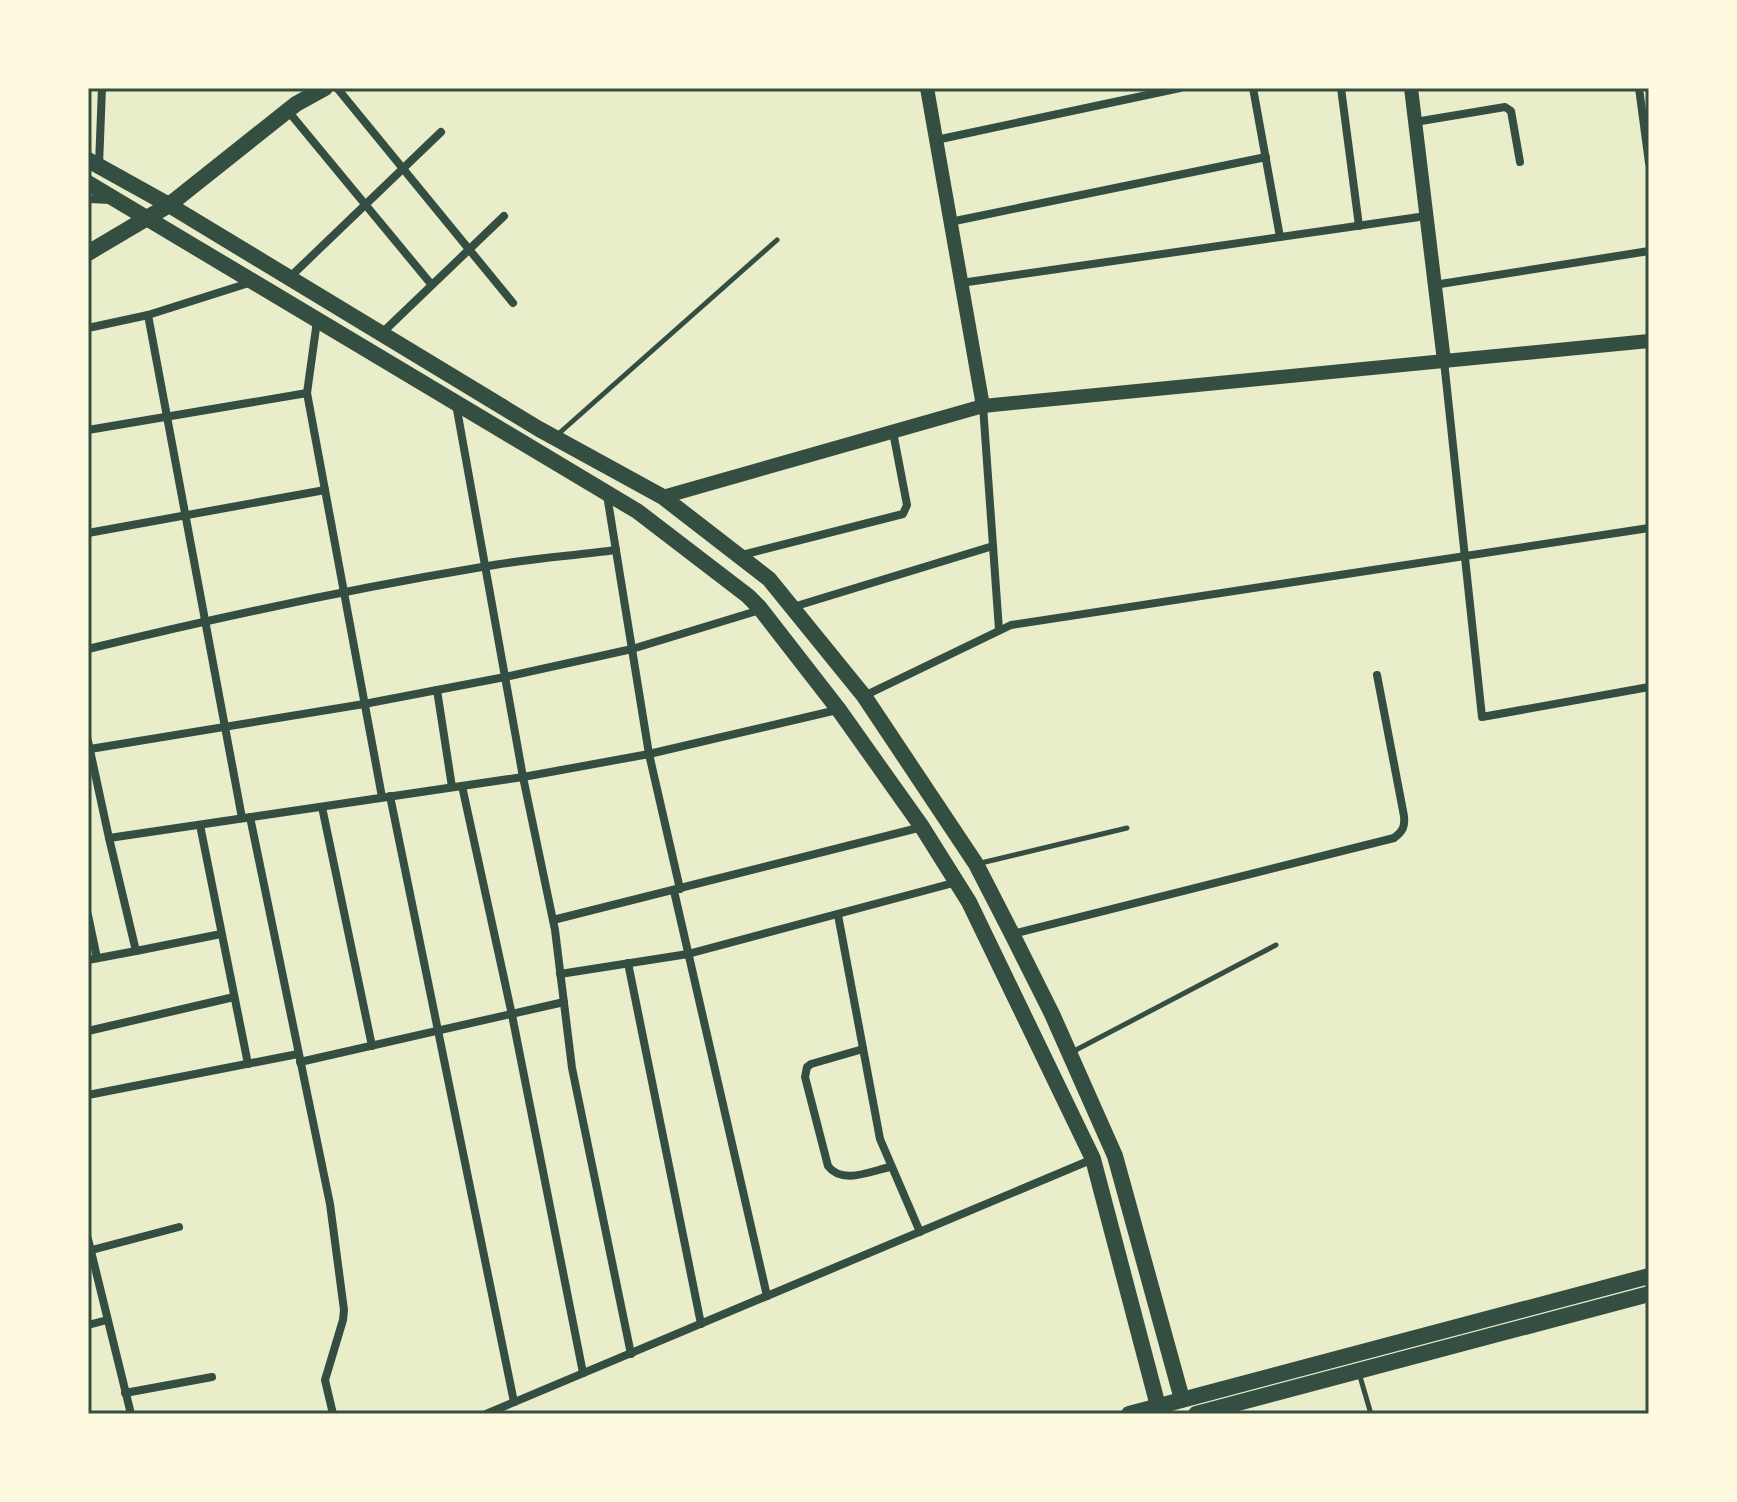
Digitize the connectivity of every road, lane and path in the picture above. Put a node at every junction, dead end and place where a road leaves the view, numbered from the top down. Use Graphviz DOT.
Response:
graph roads {
  1 [pos="102,88"];
  2 [pos="325,88"];
  3 [pos="337,88"];
  4 [pos="927,88"];
  5 [pos="1180,88"];
  6 [pos="1253,88"];
  7 [pos="1341,88"];
  8 [pos="1411,88"];
  9 [pos="1639,88"];
  10 [pos="288,110"];
  11 [pos="1415,122"];
  12 [pos="441,132"];
  13 [pos="936,140"];
  14 [pos="1266,157"];
  15 [pos="93,162"];
  16 [pos="1520,162"];
  17 [pos="1649,163"];
  18 [pos="403,169"];
  19 [pos="88,183"];
  20 [pos="88,199"];
  21 [pos="118,201"];
  22 [pos="366,204"];
  23 [pos="169,205"];
  24 [pos="504,216"];
  25 [pos="1426,216"];
  26 [pos="147,218"];
  27 [pos="950,222"];
  28 [pos="1359,226"];
  29 [pos="1280,237"];
  30 [pos="777,240"];
  31 [pos="468,248"];
  32 [pos="1649,251"];
  33 [pos="88,253"];
  34 [pos="289,278"];
  35 [pos="253,282"];
  36 [pos="961,283"];
  37 [pos="431,284"];
  38 [pos="1434,285"];
  39 [pos="513,303"];
  40 [pos="148,315"];
  41 [pos="317,321"];
  42 [pos="88,328"];
  43 [pos="382,333"];
  44 [pos="1649,341"];
  45 [pos="1444,361"];
  46 [pos="307,393"];
  47 [pos="456,404"];
  48 [pos="983,406"];
  49 [pos="167,417"];
  50 [pos="88,430"];
  51 [pos="893,432"];
  52 [pos="555,437"];
  53 [pos="325,490"];
  54 [pos="607,494"];
  55 [pos="663,497"];
  56 [pos="185,514"];
  57 [pos="1649,528"];
  58 [pos="88,533"];
  59 [pos="993,546"];
  60 [pos="616,550"];
  61 [pos="1465,555"];
  62 [pos="739,556"];
  63 [pos="485,566"];
  64 [pos="343,592"];
  65 [pos="793,607"];
  66 [pos="761,610"];
  67 [pos="205,620"];
  68 [pos="999,630"];
  69 [pos="88,649"];
  70 [pos="632,649"];
  71 [pos="1377,675"];
  72 [pos="505,677"];
  73 [pos="1649,687"];
  74 [pos="437,690"];
  75 [pos="864,696"];
  76 [pos="364,704"];
  77 [pos="839,710"];
  78 [pos="225,727"];
  79 [pos="89,745"];
  80 [pos="649,754"];
  81 [pos="523,777"];
  82 [pos="457,786"];
  83 [pos="386,797"];
  84 [pos="322,807"];
  85 [pos="246,818"];
  86 [pos="200,825"];
  87 [pos="922,827"];
  88 [pos="1127,828"];
  89 [pos="109,838"];
  90 [pos="976,864"];
  91 [pos="958,882"];
  92 [pos="677,890"];
  93 [pos="88,915"];
  94 [pos="838,915"];
  95 [pos="553,920"];
  96 [pos="221,934"];
  97 [pos="1012,934"];
  98 [pos="1276,945"];
  99 [pos="136,951"];
  100 [pos="688,954"];
  101 [pos="93,959"];
  102 [pos="628,963"];
  103 [pos="560,974"];
  104 [pos="234,997"];
  105 [pos="564,1002"];
  106 [pos="512,1015"];
  107 [pos="88,1031"];
  108 [pos="439,1031"];
  109 [pos="372,1046"];
  110 [pos="863,1049"];
  111 [pos="1069,1054"];
  112 [pos="299,1058"];
  113 [pos="248,1064"];
  114 [pos="88,1095"];
  115 [pos="1093,1159"];
  116 [pos="890,1167"];
  117 [pos="179,1227"];
  118 [pos="920,1232"];
  119 [pos="88,1239"];
  120 [pos="89,1250"];
  121 [pos="1649,1276"];
  122 [pos="1649,1294"];
  123 [pos="767,1296"];
  124 [pos="107,1320"];
  125 [pos="701,1324"];
  126 [pos="88,1325"];
  127 [pos="631,1354"];
  128 [pos="1359,1371"];
  129 [pos="583,1373"];
  130 [pos="212,1377"];
  131 [pos="125,1393"];
  132 [pos="514,1402"];
  133 [pos="1184,1406"];
  134 [pos="1158,1410"];
  135 [pos="131,1414"];
  136 [pos="333,1414"];
  137 [pos="486,1414"];
  138 [pos="1129,1414"];
  139 [pos="1196,1414"];
  140 [pos="1371,1414"];
  1 -- 15 [label="street"];
  2 -- 10 [label="main road"];
  3 -- 18 [label="street"];
  4 -- 13 [label="street"];
  5 -- 13 [label="street"];
  6 -- 14 [label="street"];
  7 -- 28 [label="street"];
  8 -- 11 [label="street"];
  9 -- 17 [label="street"];
  10 -- 22 [label="street"];
  10 -- 23 [label="main road"];
  11 -- 16 [label="street"];
  11 -- 25 [label="street"];
  12 -- 18 [label="street"];
  13 -- 27 [label="street"];
  14 -- 27 [label="street"];
  14 -- 29 [label="street"];
  15 -- 23 [label="main road"];
  18 -- 22 [label="street"];
  18 -- 31 [label="street"];
  19 -- 21 [label="main road"];
  20 -- 21 [label="street"];
  21 -- 26 [label="main road"];
  22 -- 34 [label="street"];
  22 -- 37 [label="street"];
  23 -- 26 [label="main road"];
  23 -- 34 [label="main road"];
  24 -- 31 [label="street"];
  25 -- 28 [label="street"];
  25 -- 38 [label="street"];
  26 -- 33 [label="main road"];
  26 -- 35 [label="main road"];
  27 -- 36 [label="street"];
  28 -- 29 [label="street"];
  29 -- 36 [label="street"];
  30 -- 52 [label="lane"];
  31 -- 37 [label="street"];
  31 -- 39 [label="street"];
  32 -- 38 [label="street"];
  34 -- 43 [label="main road"];
  35 -- 40 [label="street"];
  35 -- 41 [label="main road"];
  36 -- 48 [label="street"];
  37 -- 43 [label="street"];
  38 -- 45 [label="street"];
  40 -- 42 [label="street"];
  40 -- 49 [label="street"];
  41 -- 46 [label="street"];
  41 -- 47 [label="main road"];
  43 -- 52 [label="main road"];
  44 -- 45 [label="street"];
  45 -- 48 [label="street"];
  45 -- 61 [label="street"];
  46 -- 49 [label="street"];
  46 -- 53 [label="street"];
  47 -- 54 [label="main road"];
  47 -- 63 [label="street"];
  48 -- 51 [label="street"];
  48 -- 59 [label="street"];
  49 -- 50 [label="street"];
  49 -- 56 [label="street"];
  51 -- 55 [label="street"];
  51 -- 62 [label="street"];
  52 -- 55 [label="main road"];
  53 -- 56 [label="street"];
  53 -- 64 [label="street"];
  54 -- 60 [label="street"];
  54 -- 66 [label="main road"];
  55 -- 62 [label="main road"];
  56 -- 58 [label="street"];
  56 -- 67 [label="street"];
  57 -- 61 [label="street"];
  59 -- 65 [label="street"];
  59 -- 68 [label="street"];
  60 -- 63 [label="street"];
  60 -- 70 [label="street"];
  61 -- 68 [label="street"];
  61 -- 73 [label="street"];
  62 -- 65 [label="main road"];
  63 -- 64 [label="street"];
  63 -- 72 [label="street"];
  64 -- 67 [label="street"];
  64 -- 76 [label="street"];
  65 -- 75 [label="main road"];
  66 -- 70 [label="street"];
  66 -- 77 [label="main road"];
  67 -- 69 [label="street"];
  67 -- 78 [label="street"];
  68 -- 75 [label="street"];
  70 -- 72 [label="street"];
  70 -- 80 [label="street"];
  71 -- 97 [label="street"];
  72 -- 74 [label="street"];
  72 -- 81 [label="street"];
  74 -- 76 [label="street"];
  74 -- 82 [label="street"];
  75 -- 90 [label="main road"];
  76 -- 78 [label="street"];
  76 -- 83 [label="street"];
  77 -- 80 [label="street"];
  77 -- 87 [label="main road"];
  78 -- 79 [label="street"];
  78 -- 85 [label="street"];
  79 -- 89 [label="street"];
  80 -- 81 [label="street"];
  80 -- 92 [label="street"];
  81 -- 82 [label="street"];
  81 -- 95 [label="street"];
  82 -- 83 [label="street"];
  82 -- 106 [label="street"];
  83 -- 84 [label="street"];
  83 -- 108 [label="street"];
  84 -- 85 [label="street"];
  84 -- 109 [label="street"];
  85 -- 86 [label="street"];
  85 -- 112 [label="street"];
  86 -- 89 [label="street"];
  86 -- 96 [label="street"];
  87 -- 91 [label="main road"];
  87 -- 92 [label="street"];
  88 -- 90 [label="lane"];
  89 -- 99 [label="street"];
  90 -- 97 [label="main road"];
  91 -- 94 [label="street"];
  91 -- 115 [label="main road"];
  92 -- 95 [label="street"];
  92 -- 100 [label="street"];
  93 -- 101 [label="street"];
  94 -- 100 [label="street"];
  94 -- 110 [label="street"];
  95 -- 103 [label="street"];
  96 -- 99 [label="street"];
  96 -- 104 [label="street"];
  97 -- 111 [label="main road"];
  98 -- 111 [label="lane"];
  99 -- 101 [label="street"];
  100 -- 102 [label="street"];
  100 -- 123 [label="street"];
  102 -- 103 [label="street"];
  102 -- 125 [label="street"];
  103 -- 105 [label="street"];
  104 -- 107 [label="street"];
  104 -- 113 [label="street"];
  105 -- 106 [label="street"];
  105 -- 127 [label="street"];
  106 -- 108 [label="street"];
  106 -- 129 [label="street"];
  108 -- 109 [label="street"];
  108 -- 132 [label="street"];
  109 -- 112 [label="street"];
  110 -- 116 [label="street"];
  110 -- 116 [label="street"];
  111 -- 133 [label="main road"];
  112 -- 113 [label="street"];
  112 -- 136 [label="street"];
  113 -- 114 [label="street"];
  115 -- 118 [label="street"];
  115 -- 134 [label="main road"];
  116 -- 118 [label="street"];
  117 -- 120 [label="street"];
  118 -- 123 [label="street"];
  119 -- 120 [label="street"];
  120 -- 124 [label="street"];
  121 -- 133 [label="main road"];
  122 -- 128 [label="main road"];
  123 -- 125 [label="street"];
  124 -- 126 [label="street"];
  124 -- 131 [label="street"];
  125 -- 127 [label="street"];
  127 -- 129 [label="street"];
  128 -- 139 [label="main road"];
  128 -- 140 [label="lane"];
  129 -- 132 [label="street"];
  130 -- 131 [label="street"];
  131 -- 135 [label="street"];
  132 -- 137 [label="street"];
  133 -- 134 [label="main road"];
  134 -- 138 [label="main road"];
}
